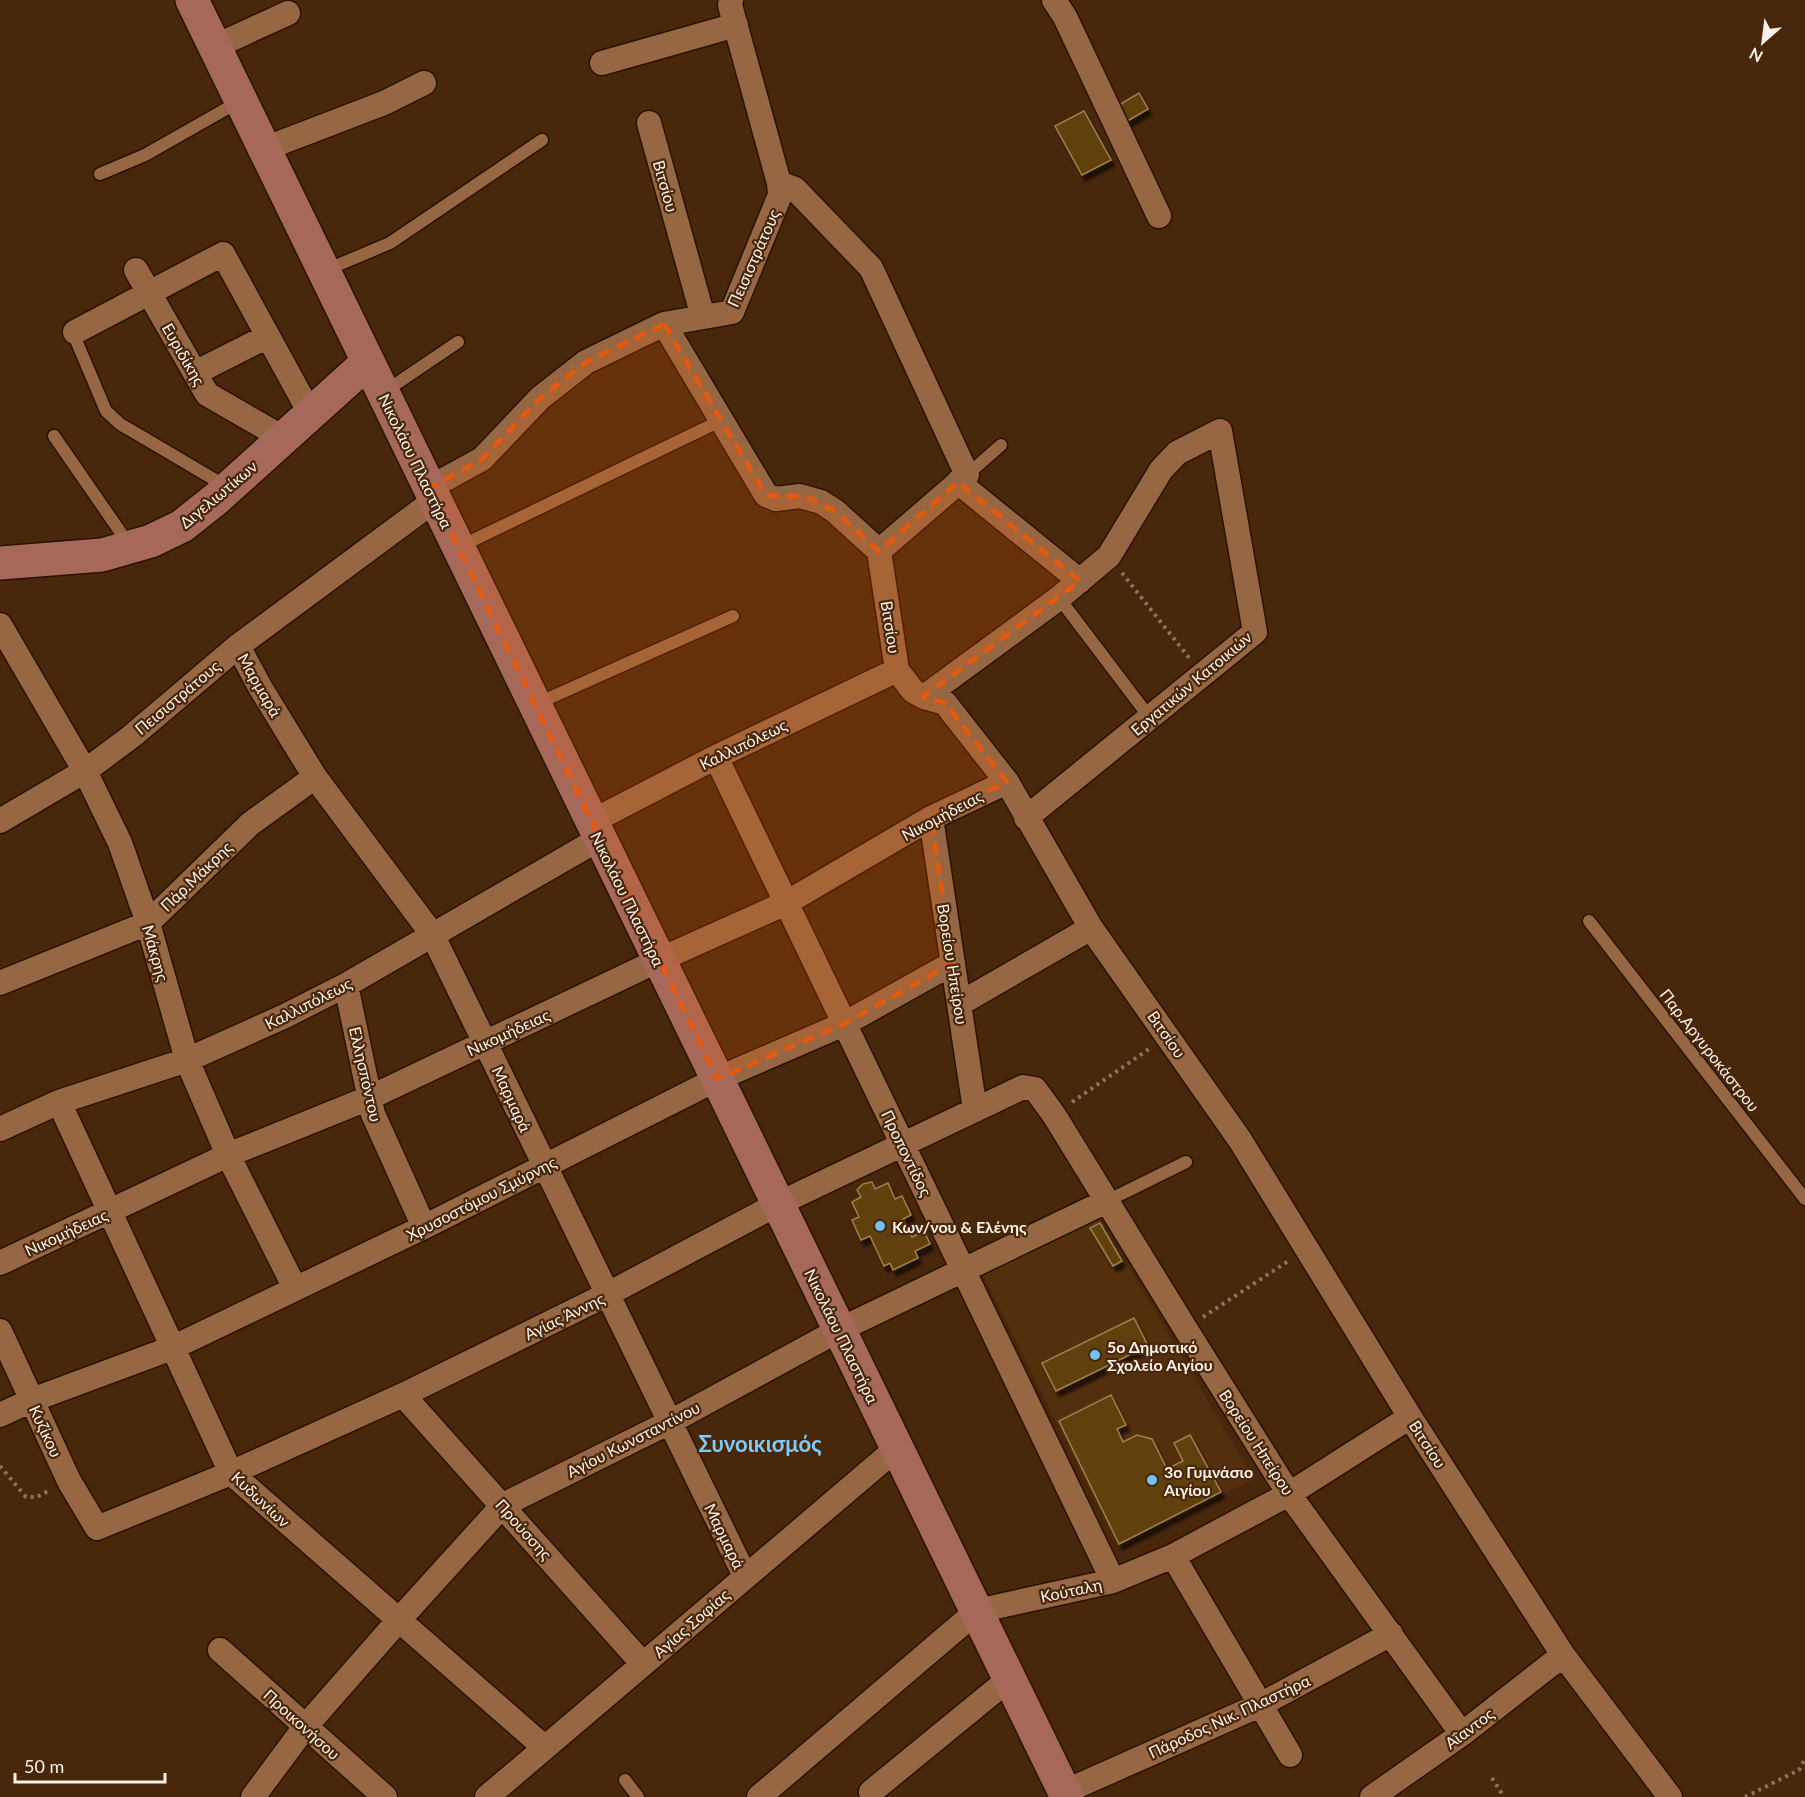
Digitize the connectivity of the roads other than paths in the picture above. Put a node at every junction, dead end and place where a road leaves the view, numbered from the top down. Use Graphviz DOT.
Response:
graph roads {
  1 [pos="192,0"];
  2 [pos="731,0"];
  3 [pos="1054,0"];
  4 [pos="288,13"];
  5 [pos="736,25"];
  6 [pos="214,46"];
  7 [pos="602,63"];
  8 [pos="424,83"];
  9 [pos="241,101"];
  10 [pos="649,123"];
  11 [pos="542,140"];
  12 [pos="264,149"];
  13 [pos="100,174"];
  14 [pos="779,183"];
  15 [pos="1159,216"];
  16 [pos="136,270"];
  17 [pos="324,270"];
  18 [pos="149,293"];
  19 [pos="703,317"];
  20 [pos="664,324"];
  21 [pos="75,332"];
  22 [pos="268,336"];
  23 [pos="458,342"];
  24 [pos="368,362"];
  25 [pos="195,373"];
  26 [pos="383,392"];
  27 [pos="310,413"];
  28 [pos="720,421"];
  29 [pos="54,436"];
  30 [pos="283,438"];
  31 [pos="1001,445"];
  32 [pos="962,478"];
  33 [pos="228,488"];
  34 [pos="432,494"];
  35 [pos="131,547"];
  36 [pos="459,548"];
  37 [pos="879,551"];
  38 [pos="3,557"];
  39 [pos="1080,581"];
  40 [pos="1059,598"];
  41 [pos="733,616"];
  42 [pos="0,625"];
  43 [pos="238,646"];
  44 [pos="897,670"];
  45 [pos="924,697"];
  46 [pos="535,705"];
  47 [pos="1150,718"];
  48 [pos="716,757"];
  49 [pos="86,771"];
  50 [pos="315,777"];
  51 [pos="1007,782"];
  52 [pos="931,818"];
  53 [pos="1026,818"];
  54 [pos="0,821"];
  55 [pos="595,830"];
  56 [pos="786,903"];
  57 [pos="1589,921"];
  58 [pos="148,923"];
  59 [pos="1091,928"];
  60 [pos="432,934"];
  61 [pos="658,960"];
  62 [pos="953,963"];
  63 [pos="0,983"];
  64 [pos="346,985"];
  65 [pos="959,1004"];
  66 [pos="844,1024"];
  67 [pos="486,1042"];
  68 [pos="188,1060"];
  69 [pos="717,1079"];
  70 [pos="1023,1087"];
  71 [pos="369,1098"];
  72 [pos="59,1102"];
  73 [pos="975,1110"];
  74 [pos="0,1129"];
  75 [pos="903,1144"];
  76 [pos="228,1155"];
  77 [pos="1186,1162"];
  78 [pos="544,1166"];
  79 [pos="1805,1199"];
  80 [pos="1107,1201"];
  81 [pos="778,1204"];
  82 [pos="111,1211"];
  83 [pos="424,1227"];
  84 [pos="0,1263"];
  85 [pos="963,1270"];
  86 [pos="296,1288"];
  87 [pos="608,1294"];
  88 [pos="839,1330"];
  89 [pos="0,1331"];
  90 [pos="172,1348"];
  91 [pos="403,1395"];
  92 [pos="32,1400"];
  93 [pos="0,1415"];
  94 [pos="1410,1417"];
  95 [pos="670,1422"];
  96 [pos="896,1449"];
  97 [pos="231,1473"];
  98 [pos="1289,1494"];
  99 [pos="503,1505"];
  100 [pos="97,1528"];
  101 [pos="1173,1556"];
  102 [pos="745,1576"];
  103 [pos="1113,1581"];
  104 [pos="977,1611"];
  105 [pos="398,1621"];
  106 [pos="1391,1634"];
  107 [pos="220,1650"];
  108 [pos="1563,1655"];
  109 [pos="643,1664"];
  110 [pos="1009,1679"];
  111 [pos="1260,1705"];
  112 [pos="305,1728"];
  113 [pos="1462,1734"];
  114 [pos="544,1747"];
  115 [pos="1290,1755"];
  116 [pos="625,1780"];
  117 [pos="872,1792"];
  118 [pos="1065,1795"];
  119 [pos="253,1797"];
  120 [pos="384,1797"];
  121 [pos="487,1797"];
  122 [pos="638,1797"];
  123 [pos="759,1797"];
  124 [pos="1372,1797"];
  125 [pos="1670,1797"];
  1 -- 6 [label="main road, Νικολάου Πλαστήρα"];
  2 -- 5 [label="street, Πεισιστράτους"];
  3 -- 15 [label="street"];
  4 -- 6 [label="street"];
  5 -- 7 [label="street"];
  5 -- 14 [label="street, Πεισιστράτους"];
  6 -- 9 [label="main road, Νικολάου Πλαστήρα"];
  8 -- 12 [label="street"];
  9 -- 12 [label="main road, Νικολάου Πλαστήρα"];
  9 -- 13 [label="lane"];
  10 -- 19 [label="street, Βιτσίου"];
  11 -- 17 [label="lane"];
  12 -- 17 [label="main road, Νικολάου Πλαστήρα"];
  14 -- 19 [label="street, Πεισιστράτους"];
  14 -- 32 [label="street"];
  16 -- 18 [label="street, Ευριδίκης"];
  17 -- 24 [label="main road, Νικολάου Πλαστήρα"];
  18 -- 21 [label="street"];
  18 -- 22 [label="street"];
  18 -- 25 [label="street, Ευριδίκης"];
  19 -- 20 [label="street, Πεισιστράτους"];
  20 -- 28 [label="street"];
  20 -- 34 [label="street, Πεισιστράτους"];
  21 -- 33 [label="lane"];
  22 -- 25 [label="street"];
  22 -- 27 [label="street"];
  23 -- 26 [label="lane"];
  24 -- 26 [label="main road, Νικολάου Πλαστήρα"];
  24 -- 27 [label="main road, Διγελιωτίκων"];
  25 -- 30 [label="street, Ευριδίκης"];
  26 -- 34 [label="main road, Νικολάου Πλαστήρα"];
  27 -- 30 [label="main road, Διγελιωτίκων"];
  28 -- 36 [label="lane"];
  28 -- 37 [label="street"];
  29 -- 35 [label="lane"];
  30 -- 33 [label="main road, Διγελιωτίκων"];
  31 -- 32 [label="lane"];
  32 -- 37 [label="street"];
  32 -- 39 [label="street"];
  33 -- 35 [label="main road, Διγελιωτίκων"];
  34 -- 36 [label="main road, Νικολάου Πλαστήρα"];
  34 -- 43 [label="street, Πεισιστράτους"];
  35 -- 38 [label="main road, Διγελιωτίκων"];
  36 -- 46 [label="main road, Νικολάου Πλαστήρα"];
  37 -- 44 [label="street, Βιτσίου"];
  39 -- 40 [label="street"];
  39 -- 47 [label="street, Εργατικών Κατοικιών"];
  40 -- 45 [label="street"];
  40 -- 47 [label="lane"];
  41 -- 46 [label="lane"];
  42 -- 49 [label="street, Μάκρης"];
  43 -- 49 [label="street, Πεισιστράτους"];
  43 -- 50 [label="street, Μαρμαρά"];
  44 -- 45 [label="street, Βιτσίου"];
  44 -- 48 [label="street, Καλλιπόλεως"];
  45 -- 51 [label="street, Βιτσίου"];
  46 -- 55 [label="main road, Νικολάου Πλαστήρα"];
  47 -- 53 [label="street, Εργατικών Κατοικιών"];
  48 -- 55 [label="street, Καλλιπόλεως"];
  48 -- 56 [label="street, Προποντίδος"];
  49 -- 54 [label="street, Πεισιστράτους"];
  49 -- 58 [label="street, Μάκρης"];
  50 -- 58 [label="street, Πάρ.Μάκρης"];
  50 -- 60 [label="street, Μαρμαρά"];
  51 -- 52 [label="street, Νικομήδειας"];
  51 -- 53 [label="street, Βιτσίου"];
  52 -- 56 [label="street, Νικομήδειας"];
  52 -- 62 [label="street, Βορείου Ηπείρου"];
  53 -- 59 [label="street, Βιτσίου"];
  55 -- 60 [label="street, Καλλιπόλεως"];
  55 -- 61 [label="main road, Νικολάου Πλαστήρα"];
  56 -- 61 [label="street, Νικομήδειας"];
  56 -- 66 [label="street, Προποντίδος"];
  57 -- 79 [label="lane, Παρ.Αργυροκάστρου"];
  58 -- 63 [label="street, Πάρ.Μάκρης"];
  58 -- 68 [label="street, Μάκρης"];
  59 -- 65 [label="street"];
  59 -- 94 [label="street, Βιτσίου"];
  60 -- 64 [label="street, Καλλιπόλεως"];
  60 -- 67 [label="street, Μαρμαρά"];
  61 -- 67 [label="street, Νικομήδειας"];
  61 -- 69 [label="main road, Νικολάου Πλαστήρα"];
  62 -- 65 [label="street, Βορείου Ηπείρου"];
  62 -- 66 [label="street, Χρυσοστόμου Σμύρνης"];
  64 -- 68 [label="street, Καλλιπόλεως"];
  64 -- 71 [label="street, Ελλησπόντου"];
  65 -- 73 [label="street, Βορείου Ηπείρου"];
  66 -- 69 [label="street, Χρυσοστόμου Σμύρνης"];
  66 -- 75 [label="street, Προποντίδος"];
  67 -- 71 [label="street, Νικομήδειας"];
  67 -- 78 [label="street, Μαρμαρά"];
  68 -- 72 [label="street, Καλλιπόλεως"];
  68 -- 76 [label="street, Μάκρης"];
  69 -- 78 [label="street, Χρυσοστόμου Σμύρνης"];
  69 -- 81 [label="main road, Νικολάου Πλαστήρα"];
  70 -- 73 [label="street, Αγίας Άννης"];
  70 -- 80 [label="street, Βορείου Ηπείρου"];
  71 -- 76 [label="street, Νικομήδειας"];
  71 -- 83 [label="street, Ελλησπόντου"];
  72 -- 74 [label="street, Καλλιπόλεως"];
  72 -- 82 [label="street, Κυδωνίων"];
  73 -- 75 [label="street, Αγίας Άννης"];
  75 -- 81 [label="street, Αγίας Άννης"];
  75 -- 85 [label="street, Προποντίδος"];
  76 -- 82 [label="street, Νικομήδειας"];
  76 -- 86 [label="street, Μάκρης"];
  77 -- 80 [label="lane"];
  78 -- 83 [label="street, Χρυσοστόμου Σμύρνης"];
  78 -- 87 [label="street, Μαρμαρά"];
  80 -- 85 [label="street, Αγίου Κωνσταντίνου"];
  80 -- 98 [label="street, Βορείου Ηπείρου"];
  81 -- 87 [label="street, Αγίας Άννης"];
  81 -- 88 [label="main road, Νικολάου Πλαστήρα"];
  82 -- 84 [label="street, Νικομήδειας"];
  82 -- 90 [label="street, Κυδωνίων"];
  83 -- 86 [label="street, Χρυσοστόμου Σμύρνης"];
  85 -- 88 [label="street, Αγίου Κωνσταντίνου"];
  85 -- 103 [label="street, Προποντίδος"];
  86 -- 90 [label="street, Χρυσοστόμου Σμύρνης"];
  87 -- 91 [label="street, Αγίας Άννης"];
  87 -- 95 [label="street, Μαρμαρά"];
  88 -- 95 [label="street, Αγίου Κωνσταντίνου"];
  88 -- 96 [label="main road, Νικολάου Πλαστήρα"];
  89 -- 92 [label="street, Κυζίκου"];
  90 -- 92 [label="street, Χρυσοστόμου Σμύρνης"];
  90 -- 97 [label="street, Κυδωνίων"];
  91 -- 97 [label="street, Αγίας Άννης"];
  91 -- 99 [label="street, Προύσσης"];
  92 -- 93 [label="street, Χρυσοστόμου Σμύρνης"];
  92 -- 100 [label="street, Κυζίκου"];
  94 -- 98 [label="street, Κούταλη"];
  94 -- 108 [label="street, Βιτσίου"];
  95 -- 99 [label="street, Αγίου Κωνσταντίνου"];
  95 -- 102 [label="street, Μαρμαρά"];
  96 -- 102 [label="street, Αγίας Σοφίας"];
  96 -- 104 [label="main road, Νικολάου Πλαστήρα"];
  97 -- 100 [label="street, Αγίας Άννης"];
  97 -- 105 [label="street, Κυδωνίων"];
  98 -- 101 [label="street, Κούταλη"];
  98 -- 106 [label="street, Βορείου Ηπείρου"];
  99 -- 105 [label="street, Αγίου Κωνσταντίνου"];
  99 -- 109 [label="street, Προύσσης"];
  101 -- 103 [label="street, Κούταλη"];
  101 -- 111 [label="street"];
  102 -- 109 [label="street, Αγίας Σοφίας"];
  103 -- 104 [label="street, Κούταλη"];
  104 -- 110 [label="main road, Νικολάου Πλαστήρα"];
  104 -- 123 [label="street, Κούταλη"];
  105 -- 112 [label="street, Αγίου Κωνσταντίνου"];
  105 -- 114 [label="street, Κυδωνίων"];
  106 -- 111 [label="street, Πάροδος Νικ. Πλαστήρα"];
  106 -- 113 [label="street, Βορείου Ηπείρου"];
  107 -- 112 [label="street, Προικονήσου"];
  108 -- 113 [label="street, Αΐαντος"];
  108 -- 125 [label="street, Βιτσίου"];
  109 -- 114 [label="street, Αγίας Σοφίας"];
  110 -- 117 [label="street"];
  110 -- 118 [label="main road, Νικολάου Πλαστήρα"];
  111 -- 115 [label="street"];
  111 -- 118 [label="street, Πάροδος Νικ. Πλαστήρα"];
  112 -- 119 [label="street, Αγίου Κωνσταντίνου"];
  112 -- 120 [label="street, Προικονήσου"];
  113 -- 124 [label="street, Αΐαντος"];
  114 -- 121 [label="street, Αγίας Σοφίας"];
  116 -- 122 [label="lane"];
}
